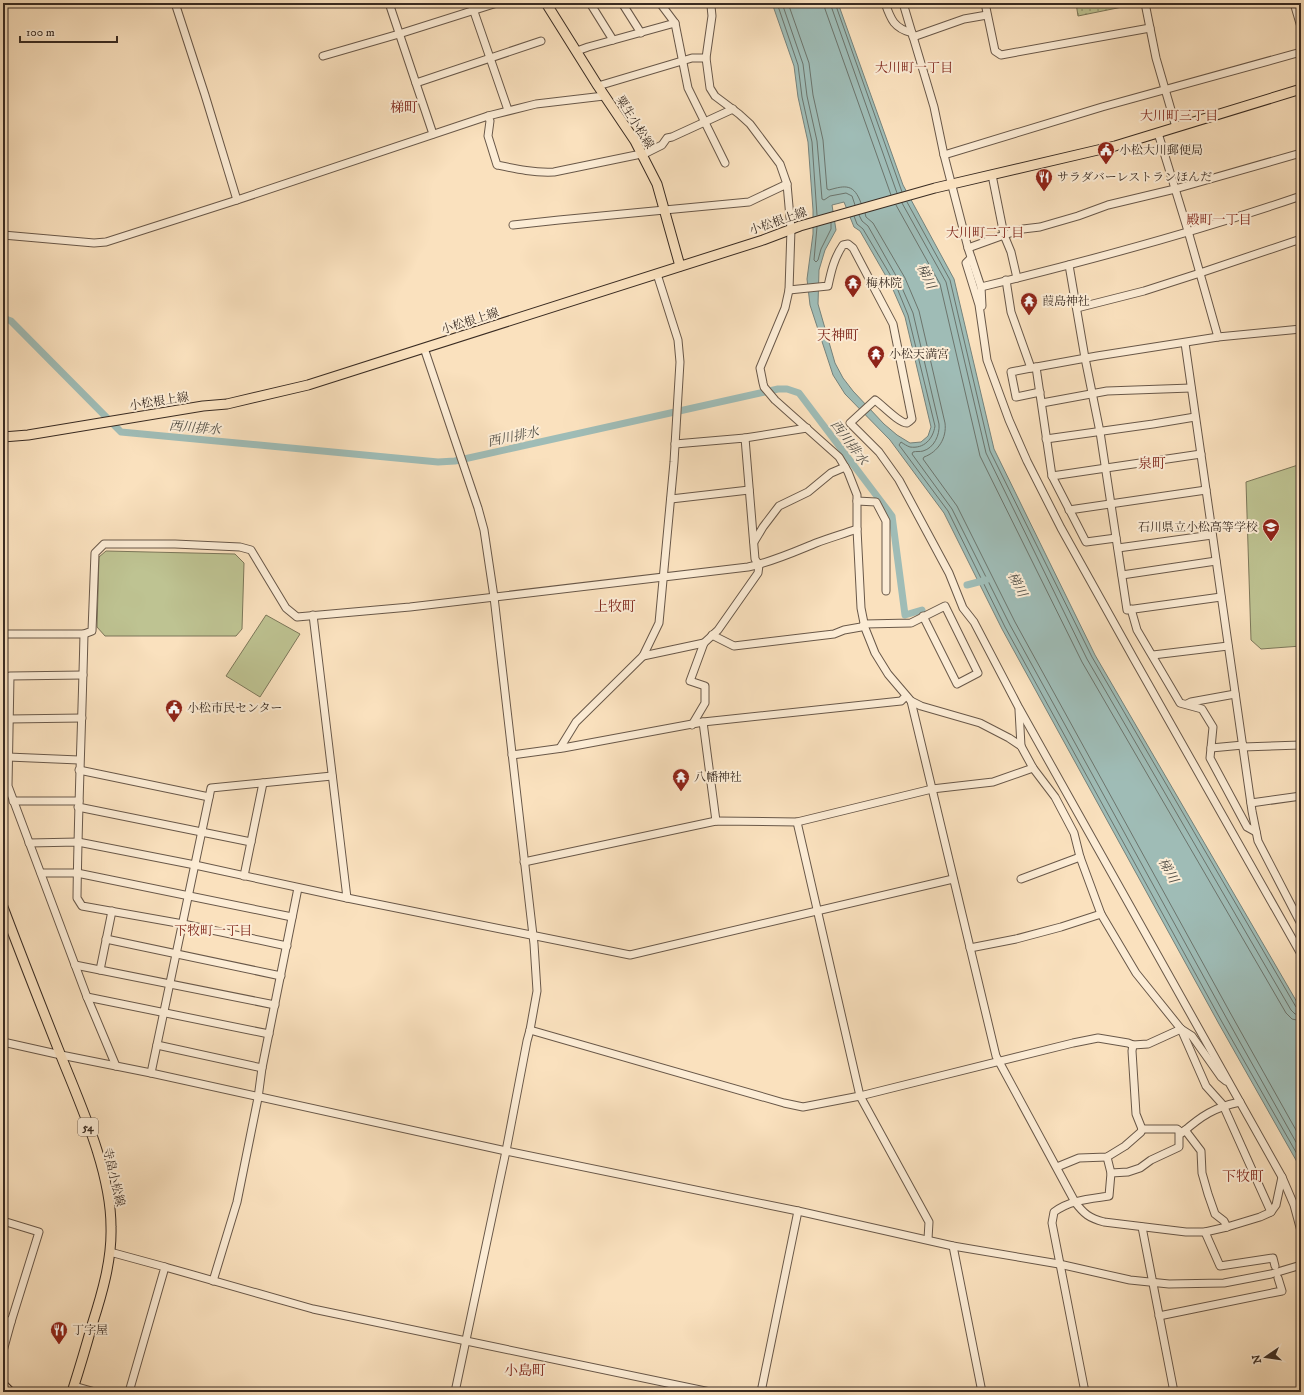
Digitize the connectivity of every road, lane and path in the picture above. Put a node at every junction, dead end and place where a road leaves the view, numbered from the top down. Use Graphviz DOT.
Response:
graph roads {
  1 [pos="178,3"];
  2 [pos="389,3"];
  3 [pos="497,3"];
  4 [pos="546,3"];
  5 [pos="590,3"];
  6 [pos="622,3"];
  7 [pos="660,3"];
  8 [pos="709,3"];
  9 [pos="885,3"];
  10 [pos="903,3"];
  11 [pos="985,3"];
  12 [pos="1145,3"];
  13 [pos="1294,3"];
  14 [pos="472,6"];
  15 [pos="987,15"];
  16 [pos="675,23"];
  17 [pos="1301,27"];
  18 [pos="1150,28"];
  19 [pos="641,33"];
  20 [pos="399,34"];
  21 [pos="912,35"];
  22 [pos="613,40"];
  23 [pos="541,41"];
  24 [pos="576,51"];
  25 [pos="1301,52"];
  26 [pos="323,56"];
  27 [pos="489,58"];
  28 [pos="706,58"];
  29 [pos="682,61"];
  30 [pos="416,83"];
  31 [pos="598,86"];
  32 [pos="1301,89"];
  33 [pos="1165,91"];
  34 [pos="604,96"];
  35 [pos="508,110"];
  36 [pos="733,110"];
  37 [pos="488,116"];
  38 [pos="705,121"];
  39 [pos="1176,127"];
  40 [pos="1158,133"];
  41 [pos="433,134"];
  42 [pos="1301,153"];
  43 [pos="642,154"];
  44 [pos="944,154"];
  45 [pos="725,163"];
  46 [pos="992,175"];
  47 [pos="787,184"];
  48 [pos="952,185"];
  49 [pos="1175,189"];
  50 [pos="1301,196"];
  51 [pos="237,200"];
  52 [pos="664,210"];
  53 [pos="513,225"];
  54 [pos="796,227"];
  55 [pos="1188,231"];
  56 [pos="3,235"];
  57 [pos="1004,235"];
  58 [pos="1301,239"];
  59 [pos="968,248"];
  60 [pos="971,258"];
  61 [pos="1069,265"];
  62 [pos="680,266"];
  63 [pos="1200,273"];
  64 [pos="657,274"];
  65 [pos="1017,278"];
  66 [pos="1006,280"];
  67 [pos="980,287"];
  68 [pos="789,290"];
  69 [pos="1076,308"];
  70 [pos="980,318"];
  71 [pos="1301,329"];
  72 [pos="1218,337"];
  73 [pos="1185,343"];
  74 [pos="424,348"];
  75 [pos="1086,358"];
  76 [pos="1034,367"];
  77 [pos="1191,388"];
  78 [pos="1040,392"];
  79 [pos="1092,393"];
  80 [pos="1042,403"];
  81 [pos="1195,417"];
  82 [pos="807,428"];
  83 [pos="1100,432"];
  84 [pos="3,437"];
  85 [pos="745,438"];
  86 [pos="1046,439"];
  87 [pos="676,444"];
  88 [pos="1201,454"];
  89 [pos="845,467"];
  90 [pos="1106,467"];
  91 [pos="1052,476"];
  92 [pos="749,490"];
  93 [pos="1206,490"];
  94 [pos="671,499"];
  95 [pos="857,501"];
  96 [pos="1111,503"];
  97 [pos="1068,510"];
  98 [pos="857,529"];
  99 [pos="1212,535"];
  100 [pos="1116,538"];
  101 [pos="754,543"];
  102 [pos="1118,548"];
  103 [pos="1216,561"];
  104 [pos="759,565"];
  105 [pos="1122,575"];
  106 [pos="664,577"];
  107 [pos="886,591"];
  108 [pos="494,597"];
  109 [pos="1221,597"];
  110 [pos="1131,609"];
  111 [pos="313,615"];
  112 [pos="923,616"];
  113 [pos="865,624"];
  114 [pos="3,634"];
  115 [pos="84,634"];
  116 [pos="712,635"];
  117 [pos="704,643"];
  118 [pos="1228,646"];
  119 [pos="643,656"];
  120 [pos="1152,656"];
  121 [pos="83,676"];
  122 [pos="1235,694"];
  123 [pos="908,698"];
  124 [pos="1186,704"];
  125 [pos="1019,708"];
  126 [pos="82,718"];
  127 [pos="6,720"];
  128 [pos="703,722"];
  129 [pos="692,725"];
  130 [pos="1301,745"];
  131 [pos="1021,746"];
  132 [pos="1243,746"];
  133 [pos="560,748"];
  134 [pos="1211,748"];
  135 [pos="512,755"];
  136 [pos="8,757"];
  137 [pos="79,760"];
  138 [pos="1033,768"];
  139 [pos="79,770"];
  140 [pos="332,776"];
  141 [pos="263,783"];
  142 [pos="932,789"];
  143 [pos="1301,796"];
  144 [pos="209,797"];
  145 [pos="13,801"];
  146 [pos="1251,803"];
  147 [pos="78,804"];
  148 [pos="716,821"];
  149 [pos="797,822"];
  150 [pos="202,832"];
  151 [pos="1256,832"];
  152 [pos="78,842"];
  153 [pos="251,842"];
  154 [pos="29,843"];
  155 [pos="1080,857"];
  156 [pos="524,862"];
  157 [pos="195,865"];
  158 [pos="41,873"];
  159 [pos="77,873"];
  160 [pos="244,876"];
  161 [pos="953,879"];
  162 [pos="1022,879"];
  163 [pos="298,888"];
  164 [pos="189,895"];
  165 [pos="347,898"];
  166 [pos="3,906"];
  167 [pos="112,911"];
  168 [pos="818,911"];
  169 [pos="1101,914"];
  170 [pos="1298,914"];
  171 [pos="292,917"];
  172 [pos="182,924"];
  173 [pos="1301,924"];
  174 [pos="533,936"];
  175 [pos="106,939"];
  176 [pos="287,946"];
  177 [pos="970,948"];
  178 [pos="176,954"];
  179 [pos="1301,954"];
  180 [pos="75,965"];
  181 [pos="100,970"];
  182 [pos="281,976"];
  183 [pos="170,984"];
  184 [pos="87,997"];
  185 [pos="275,1005"];
  186 [pos="164,1012"];
  187 [pos="1181,1028"];
  188 [pos="530,1030"];
  189 [pos="269,1034"];
  190 [pos="3,1042"];
  191 [pos="157,1045"];
  192 [pos="1133,1045"];
  193 [pos="61,1056"];
  194 [pos="998,1062"];
  195 [pos="116,1066"];
  196 [pos="262,1068"];
  197 [pos="151,1073"];
  198 [pos="1229,1083"];
  199 [pos="860,1096"];
  200 [pos="258,1098"];
  201 [pos="1240,1102"];
  202 [pos="1223,1105"];
  203 [pos="1142,1129"];
  204 [pos="1182,1131"];
  205 [pos="506,1151"];
  206 [pos="1107,1157"];
  207 [pos="1057,1167"];
  208 [pos="1112,1173"];
  209 [pos="1282,1177"];
  210 [pos="1075,1202"];
  211 [pos="798,1211"];
  212 [pos="1271,1212"];
  213 [pos="3,1221"];
  214 [pos="1142,1227"];
  215 [pos="1227,1227"];
  216 [pos="1301,1230"];
  217 [pos="1205,1232"];
  218 [pos="928,1239"];
  219 [pos="953,1246"];
  220 [pos="110,1252"];
  221 [pos="1059,1264"];
  222 [pos="1301,1265"];
  223 [pos="1275,1266"];
  224 [pos="165,1267"];
  225 [pos="1278,1278"];
  226 [pos="213,1281"];
  227 [pos="1153,1282"];
  228 [pos="1159,1316"];
  229 [pos="3,1319"];
  230 [pos="11,1322"];
  231 [pos="466,1342"];
  232 [pos="3,1351"];
  233 [pos="3,1385"];
  234 [pos="73,1389"];
  235 [pos="10,1392"];
  236 [pos="95,1392"];
  237 [pos="129,1392"];
  238 [pos="455,1392"];
  239 [pos="710,1392"];
  240 [pos="761,1392"];
  241 [pos="982,1392"];
  242 [pos="1085,1392"];
  243 [pos="1174,1392"];
  1 -- 51 [label="street"];
  2 -- 20 [label="street"];
  3 -- 14 [label="street"];
  4 -- 24 [label="main road, 粟生小松線"];
  5 -- 22 [label="street"];
  6 -- 19 [label="street"];
  7 -- 16 [label="street"];
  8 -- 28 [label="street"];
  9 -- 21 [label="street"];
  10 -- 21 [label="street"];
  11 -- 15 [label="street"];
  12 -- 18 [label="street"];
  13 -- 17 [label="street"];
  14 -- 20 [label="street"];
  14 -- 27 [label="street"];
  15 -- 18 [label="street"];
  15 -- 21 [label="street"];
  16 -- 19 [label="street"];
  16 -- 29 [label="street"];
  18 -- 33 [label="street"];
  19 -- 22 [label="street"];
  20 -- 26 [label="street"];
  20 -- 30 [label="street"];
  21 -- 44 [label="street"];
  22 -- 24 [label="street"];
  23 -- 27 [label="street"];
  24 -- 31 [label="main road, 粟生小松線"];
  25 -- 33 [label="street"];
  27 -- 30 [label="street"];
  27 -- 35 [label="street"];
  28 -- 29 [label="street"];
  28 -- 36 [label="street"];
  29 -- 31 [label="street"];
  29 -- 38 [label="street"];
  30 -- 41 [label="street"];
  31 -- 34 [label="main road, 粟生小松線"];
  32 -- 39 [label="main road, 小松根上線"];
  33 -- 39 [label="street"];
  33 -- 44 [label="street"];
  34 -- 35 [label="street"];
  34 -- 43 [label="main road, 粟生小松線"];
  35 -- 37 [label="street"];
  36 -- 38 [label="street"];
  36 -- 47 [label="street"];
  37 -- 41 [label="street"];
  37 -- 43 [label="street"];
  38 -- 43 [label="street"];
  38 -- 45 [label="street"];
  39 -- 40 [label="main road, 小松根上線"];
  40 -- 46 [label="main road, 小松根上線"];
  40 -- 49 [label="street"];
  41 -- 51 [label="street"];
  42 -- 49 [label="street"];
  43 -- 52 [label="main road, 粟生小松線"];
  44 -- 48 [label="street"];
  46 -- 48 [label="main road, 小松根上線"];
  46 -- 57 [label="street"];
  47 -- 52 [label="street"];
  47 -- 54 [label="street"];
  48 -- 54 [label="main road, 小松根上線"];
  48 -- 59 [label="street"];
  49 -- 55 [label="street"];
  49 -- 57 [label="street"];
  50 -- 55 [label="street"];
  51 -- 56 [label="street"];
  52 -- 53 [label="street"];
  52 -- 62 [label="main road, 粟生小松線"];
  54 -- 62 [label="main road, 小松根上線"];
  54 -- 68 [label="street"];
  55 -- 61 [label="street"];
  55 -- 63 [label="street"];
  57 -- 59 [label="street"];
  57 -- 65 [label="street"];
  58 -- 63 [label="street"];
  59 -- 60 [label="street"];
  60 -- 67 [label="street"];
  60 -- 70 [label="street"];
  61 -- 65 [label="street"];
  61 -- 69 [label="street"];
  62 -- 64 [label="main road, 小松根上線"];
  63 -- 69 [label="street"];
  63 -- 72 [label="street"];
  64 -- 74 [label="main road, 小松根上線"];
  64 -- 87 [label="street"];
  65 -- 66 [label="street"];
  66 -- 67 [label="street"];
  66 -- 76 [label="street"];
  67 -- 70 [label="street"];
  68 -- 82 [label="street"];
  68 -- 125 [label="street"];
  69 -- 75 [label="street"];
  70 -- 179 [label="street"];
  71 -- 72 [label="street"];
  72 -- 73 [label="street"];
  73 -- 75 [label="street"];
  73 -- 77 [label="street"];
  74 -- 84 [label="main road, 小松根上線"];
  74 -- 108 [label="street"];
  75 -- 76 [label="street"];
  75 -- 79 [label="street"];
  76 -- 78 [label="street"];
  76 -- 78 [label="street"];
  77 -- 79 [label="street"];
  77 -- 81 [label="street"];
  78 -- 80 [label="street"];
  79 -- 80 [label="street"];
  79 -- 83 [label="street"];
  80 -- 86 [label="street"];
  81 -- 83 [label="street"];
  81 -- 88 [label="street"];
  82 -- 85 [label="street"];
  82 -- 89 [label="street"];
  83 -- 86 [label="street"];
  83 -- 90 [label="street"];
  85 -- 87 [label="street"];
  85 -- 92 [label="street"];
  86 -- 91 [label="street"];
  87 -- 94 [label="street"];
  88 -- 90 [label="street"];
  88 -- 93 [label="street"];
  89 -- 95 [label="street"];
  89 -- 101 [label="street"];
  90 -- 91 [label="street"];
  90 -- 96 [label="street"];
  91 -- 97 [label="street"];
  92 -- 94 [label="street"];
  92 -- 101 [label="street"];
  93 -- 96 [label="street"];
  93 -- 99 [label="street"];
  94 -- 106 [label="street"];
  95 -- 98 [label="street"];
  95 -- 107 [label="street"];
  96 -- 97 [label="street"];
  96 -- 100 [label="street"];
  97 -- 100 [label="street"];
  98 -- 104 [label="street"];
  98 -- 113 [label="street"];
  99 -- 102 [label="street"];
  99 -- 103 [label="street"];
  100 -- 102 [label="street"];
  101 -- 104 [label="street"];
  102 -- 105 [label="street"];
  103 -- 105 [label="street"];
  103 -- 109 [label="street"];
  104 -- 106 [label="street"];
  104 -- 116 [label="street"];
  105 -- 110 [label="street"];
  106 -- 108 [label="street"];
  106 -- 119 [label="street"];
  108 -- 111 [label="street"];
  108 -- 135 [label="street"];
  109 -- 110 [label="street"];
  109 -- 118 [label="street"];
  110 -- 120 [label="street"];
  111 -- 115 [label="street"];
  111 -- 140 [label="street"];
  112 -- 112 [label="street"];
  112 -- 113 [label="street"];
  113 -- 116 [label="street"];
  113 -- 123 [label="street"];
  114 -- 115 [label="street"];
  115 -- 121 [label="street"];
  116 -- 117 [label="street"];
  117 -- 119 [label="street"];
  117 -- 129 [label="street"];
  118 -- 120 [label="street"];
  118 -- 122 [label="street"];
  119 -- 133 [label="street"];
  120 -- 124 [label="street"];
  121 -- 126 [label="street"];
  121 -- 127 [label="street"];
  122 -- 124 [label="street"];
  122 -- 132 [label="street"];
  123 -- 128 [label="street"];
  123 -- 131 [label="street"];
  123 -- 142 [label="street"];
  124 -- 134 [label="street"];
  125 -- 131 [label="street"];
  125 -- 198 [label="street"];
  126 -- 127 [label="street"];
  126 -- 137 [label="street"];
  127 -- 136 [label="street"];
  128 -- 129 [label="street"];
  128 -- 148 [label="street"];
  129 -- 133 [label="street"];
  130 -- 132 [label="street"];
  131 -- 138 [label="street"];
  132 -- 134 [label="street"];
  132 -- 146 [label="street"];
  133 -- 135 [label="street"];
  134 -- 151 [label="street"];
  135 -- 156 [label="street"];
  136 -- 137 [label="street"];
  136 -- 145 [label="street"];
  137 -- 139 [label="street"];
  138 -- 142 [label="street"];
  138 -- 155 [label="street"];
  139 -- 144 [label="street"];
  139 -- 147 [label="street"];
  140 -- 141 [label="street"];
  140 -- 165 [label="street"];
  141 -- 144 [label="street"];
  141 -- 153 [label="street"];
  142 -- 149 [label="street"];
  142 -- 161 [label="street"];
  143 -- 146 [label="street"];
  144 -- 150 [label="street"];
  145 -- 147 [label="street"];
  145 -- 154 [label="street"];
  146 -- 151 [label="street"];
  147 -- 150 [label="street"];
  147 -- 152 [label="street"];
  148 -- 149 [label="street"];
  148 -- 156 [label="street"];
  149 -- 168 [label="street"];
  150 -- 153 [label="street"];
  150 -- 157 [label="street"];
  151 -- 170 [label="street"];
  152 -- 154 [label="street"];
  152 -- 157 [label="street"];
  152 -- 159 [label="street"];
  153 -- 160 [label="street"];
  154 -- 158 [label="street"];
  155 -- 162 [label="street"];
  155 -- 169 [label="street"];
  156 -- 174 [label="street"];
  157 -- 160 [label="street"];
  157 -- 164 [label="street"];
  158 -- 159 [label="street"];
  158 -- 180 [label="street"];
  159 -- 164 [label="street"];
  159 -- 167 [label="street"];
  160 -- 163 [label="street"];
  161 -- 168 [label="street"];
  161 -- 177 [label="street"];
  163 -- 165 [label="street"];
  163 -- 171 [label="street"];
  164 -- 171 [label="street"];
  164 -- 172 [label="street"];
  165 -- 174 [label="street"];
  166 -- 193 [label="main road, 寺畠小松線 / 54"];
  167 -- 172 [label="street"];
  167 -- 175 [label="street"];
  168 -- 174 [label="street"];
  168 -- 199 [label="street"];
  169 -- 177 [label="street"];
  169 -- 187 [label="street"];
  170 -- 173 [label="street"];
  171 -- 176 [label="street"];
  172 -- 176 [label="street"];
  172 -- 178 [label="street"];
  174 -- 188 [label="street"];
  175 -- 178 [label="street"];
  175 -- 181 [label="street"];
  176 -- 182 [label="street"];
  177 -- 194 [label="street"];
  178 -- 182 [label="street"];
  178 -- 183 [label="street"];
  180 -- 181 [label="street"];
  180 -- 184 [label="street"];
  181 -- 183 [label="street"];
  182 -- 185 [label="street"];
  183 -- 185 [label="street"];
  183 -- 186 [label="street"];
  184 -- 186 [label="street"];
  184 -- 195 [label="street"];
  185 -- 189 [label="street"];
  186 -- 189 [label="street"];
  186 -- 191 [label="street"];
  187 -- 192 [label="street"];
  187 -- 198 [label="street"];
  187 -- 202 [label="street"];
  188 -- 199 [label="street"];
  188 -- 205 [label="street"];
  189 -- 196 [label="street"];
  190 -- 193 [label="street"];
  191 -- 196 [label="street"];
  191 -- 197 [label="street"];
  192 -- 194 [label="street"];
  192 -- 203 [label="street"];
  193 -- 195 [label="street"];
  193 -- 220 [label="main road, 寺畠小松線 / 54"];
  194 -- 199 [label="street"];
  194 -- 207 [label="street"];
  195 -- 197 [label="street"];
  196 -- 200 [label="street"];
  197 -- 200 [label="street"];
  198 -- 201 [label="street"];
  199 -- 218 [label="street"];
  200 -- 205 [label="street"];
  200 -- 226 [label="street"];
  201 -- 202 [label="street"];
  201 -- 209 [label="street"];
  202 -- 204 [label="street"];
  202 -- 212 [label="street"];
  203 -- 204 [label="street"];
  203 -- 206 [label="street"];
  204 -- 208 [label="street"];
  204 -- 215 [label="street"];
  205 -- 211 [label="street"];
  205 -- 231 [label="street"];
  206 -- 207 [label="street"];
  206 -- 208 [label="street"];
  207 -- 210 [label="street"];
  208 -- 210 [label="street"];
  209 -- 212 [label="street"];
  209 -- 216 [label="street"];
  210 -- 214 [label="street"];
  210 -- 221 [label="street"];
  211 -- 218 [label="street"];
  211 -- 240 [label="street"];
  212 -- 215 [label="street"];
  213 -- 230 [label="street"];
  214 -- 217 [label="street"];
  214 -- 227 [label="street"];
  215 -- 217 [label="street"];
  217 -- 223 [label="street"];
  218 -- 219 [label="street"];
  219 -- 221 [label="street"];
  219 -- 241 [label="street"];
  220 -- 224 [label="street"];
  220 -- 234 [label="main road, 寺畠小松線 / 54"];
  221 -- 227 [label="street"];
  221 -- 242 [label="street"];
  222 -- 227 [label="street"];
  224 -- 226 [label="street"];
  224 -- 237 [label="street"];
  225 -- 228 [label="street"];
  226 -- 231 [label="street"];
  227 -- 228 [label="street"];
  228 -- 243 [label="street"];
  229 -- 230 [label="street"];
  230 -- 232 [label="street"];
  231 -- 238 [label="street"];
  231 -- 239 [label="street"];
  233 -- 235 [label="main road"];
  234 -- 236 [label="street"];
}
